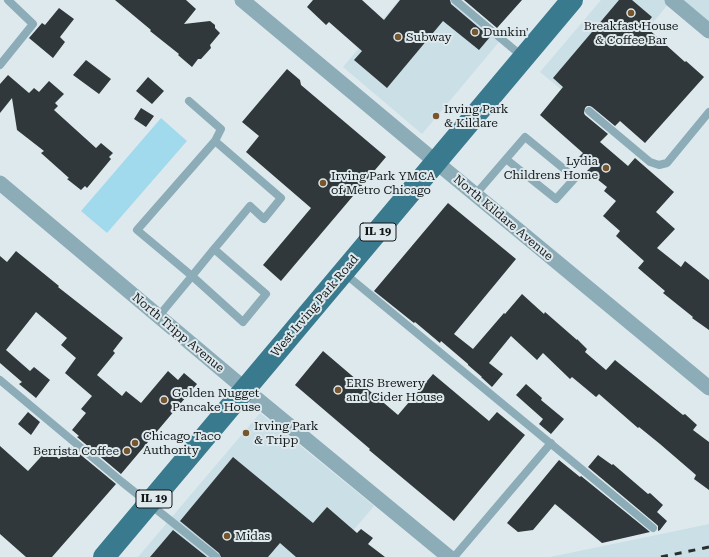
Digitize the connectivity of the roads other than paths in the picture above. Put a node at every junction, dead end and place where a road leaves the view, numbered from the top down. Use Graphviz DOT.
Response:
graph roads {
  1 [pos="8,0"];
  2 [pos="242,0"];
  3 [pos="455,0"];
  4 [pos="572,0"];
  5 [pos="672,0"];
  6 [pos="709,31"];
  7 [pos="524,57"];
  8 [pos="0,65"];
  9 [pos="189,102"];
  10 [pos="589,111"];
  11 [pos="709,112"];
  12 [pos="215,141"];
  13 [pos="506,159"];
  14 [pos="436,162"];
  15 [pos="0,183"];
  16 [pos="475,195"];
  17 [pos="214,249"];
  18 [pos="344,272"];
  19 [pos="192,276"];
  20 [pos="158,317"];
  21 [pos="0,380"];
  22 [pos="709,388"];
  23 [pos="245,390"];
  24 [pos="551,443"];
  25 [pos="150,503"];
  26 [pos="653,528"];
  27 [pos="104,557"];
  28 [pos="216,557"];
  29 [pos="449,557"];
  30 [pos="454,557"];
  1 -- 8 [label="lane"];
  2 -- 14 [label="street, North Kildare Avenue"];
  3 -- 7 [label="lane"];
  4 -- 7 [label="main road, West Irving Park Road / IL 19"];
  5 -- 6 [label="street"];
  7 -- 14 [label="main road, West Irving Park Road / IL 19"];
  9 -- 12 [label="lane"];
  10 -- 11 [label="lane"];
  12 -- 17 [label="lane"];
  12 -- 19 [label="lane"];
  13 -- 13 [label="lane"];
  13 -- 16 [label="lane"];
  14 -- 16 [label="street, North Kildare Avenue"];
  14 -- 18 [label="main road, West Irving Park Road / IL 19"];
  15 -- 20 [label="street, North Tripp Avenue"];
  16 -- 22 [label="street, North Kildare Avenue"];
  17 -- 19 [label="lane"];
  17 -- 19 [label="lane"];
  18 -- 23 [label="main road, West Irving Park Road / IL 19"];
  18 -- 24 [label="lane"];
  19 -- 20 [label="lane"];
  20 -- 23 [label="street, North Tripp Avenue"];
  21 -- 25 [label="lane"];
  23 -- 25 [label="main road, West Irving Park Road / IL 19"];
  23 -- 29 [label="street, North Tripp Avenue"];
  24 -- 26 [label="lane"];
  24 -- 30 [label="lane"];
  25 -- 27 [label="main road, West Irving Park Road / IL 19"];
  25 -- 28 [label="lane"];
}
